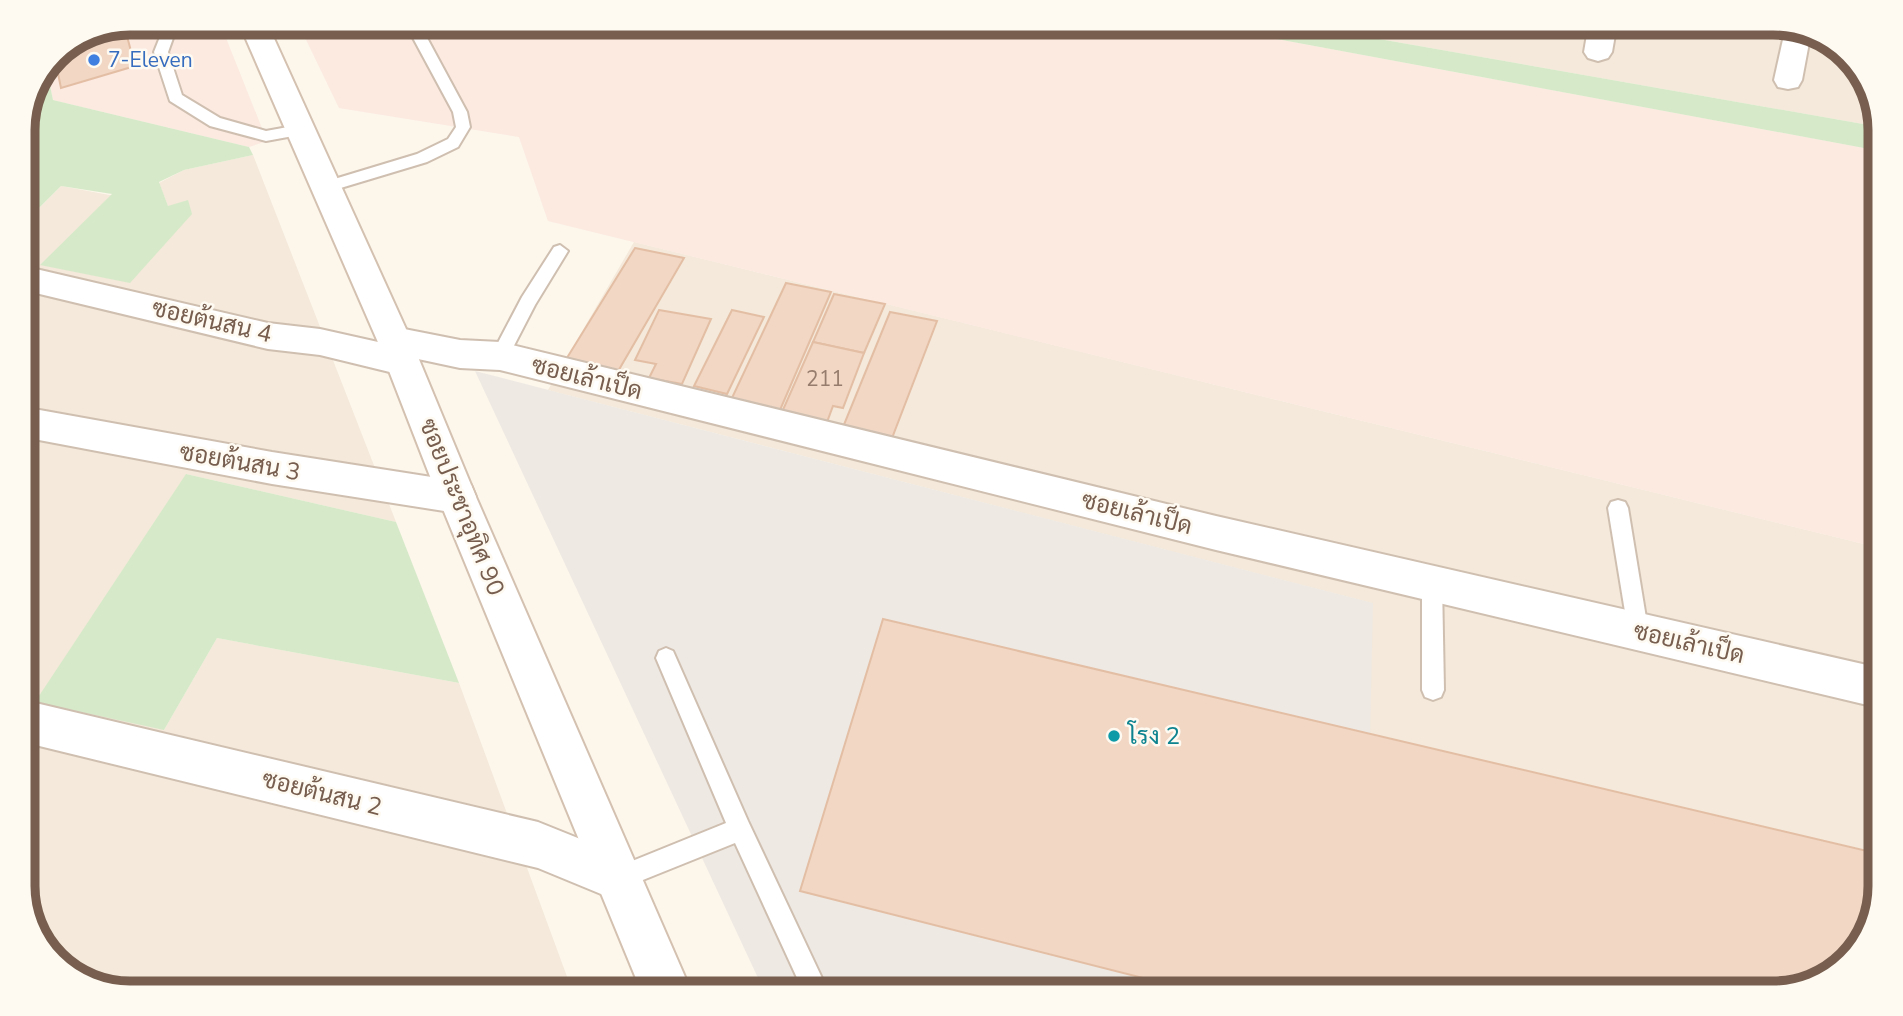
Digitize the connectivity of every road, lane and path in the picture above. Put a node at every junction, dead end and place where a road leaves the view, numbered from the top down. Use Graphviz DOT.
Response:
graph roads {
  1 [pos="167,35"];
  2 [pos="258,35"];
  3 [pos="418,35"];
  4 [pos="1601,35"];
  5 [pos="1796,38"];
  6 [pos="1598,52"];
  7 [pos="1788,80"];
  8 [pos="299,130"];
  9 [pos="324,188"];
  10 [pos="560,251"];
  11 [pos="35,281"];
  12 [pos="398,351"];
  13 [pos="500,356"];
  14 [pos="35,424"];
  15 [pos="457,497"];
  16 [pos="1618,508"];
  17 [pos="1432,582"];
  18 [pos="1638,631"];
  19 [pos="666,658"];
  20 [pos="1868,685"];
  21 [pos="1433,690"];
  22 [pos="35,724"];
  23 [pos="740,829"];
  24 [pos="618,878"];
  25 [pos="662,981"];
  26 [pos="811,981"];
  1 -- 8 [label="lane"];
  2 -- 8 [label="street, ซอยประชาอุทิศ 90"];
  3 -- 9 [label="lane"];
  4 -- 6 [label="street"];
  5 -- 7 [label="street"];
  8 -- 9 [label="street, ซอยประชาอุทิศ 90"];
  9 -- 12 [label="street, ซอยประชาอุทิศ 90"];
  10 -- 13 [label="lane"];
  11 -- 12 [label="street, ซอยต้นสน 4"];
  12 -- 13 [label="street, ซอยเล้าเป็ด"];
  12 -- 15 [label="street, ซอยประชาอุทิศ 90"];
  13 -- 17 [label="street, ซอยเล้าเป็ด"];
  14 -- 15 [label="street, ซอยต้นสน 3"];
  15 -- 24 [label="street, ซอยประชาอุทิศ 90"];
  16 -- 18 [label="lane"];
  17 -- 18 [label="street, ซอยเล้าเป็ด"];
  17 -- 21 [label="lane"];
  18 -- 20 [label="street, ซอยเล้าเป็ด"];
  19 -- 23 [label="lane"];
  22 -- 24 [label="street, ซอยต้นสน 2"];
  23 -- 24 [label="lane"];
  23 -- 26 [label="lane"];
  24 -- 25 [label="street, ซอยประชาอุทิศ 90"];
}
